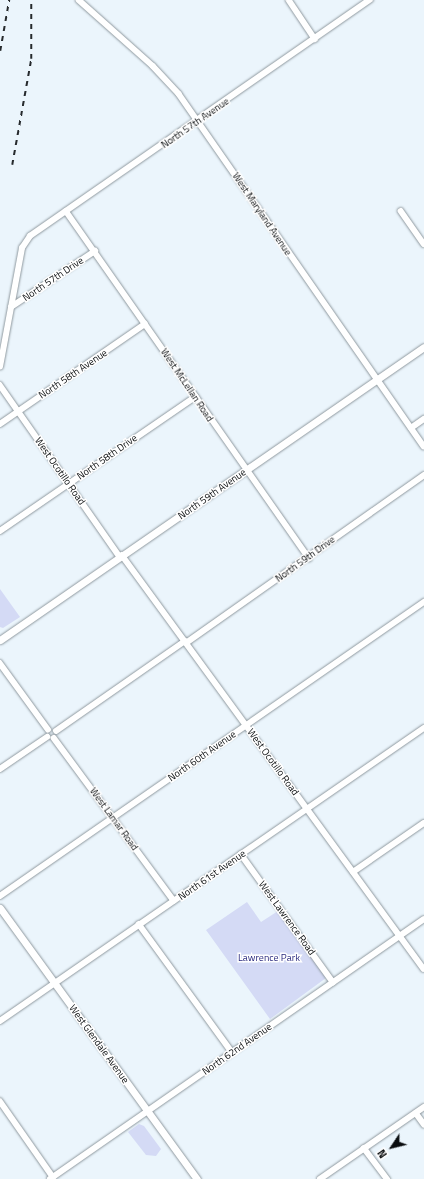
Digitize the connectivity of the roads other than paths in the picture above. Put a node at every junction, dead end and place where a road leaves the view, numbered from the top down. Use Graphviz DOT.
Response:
graph roads {
  1 [pos="79,0"];
  2 [pos="289,0"];
  3 [pos="370,0"];
  4 [pos="315,38"];
  5 [pos="198,120"];
  6 [pos="66,210"];
  7 [pos="401,210"];
  8 [pos="424,244"];
  9 [pos="95,251"];
  10 [pos="11,307"];
  11 [pos="145,324"];
  12 [pos="424,347"];
  13 [pos="0,367"];
  14 [pos="377,380"];
  15 [pos="0,385"];
  16 [pos="195,397"];
  17 [pos="18,411"];
  18 [pos="424,419"];
  19 [pos="0,424"];
  20 [pos="411,428"];
  21 [pos="424,446"];
  22 [pos="246,470"];
  23 [pos="424,474"];
  24 [pos="69,484"];
  25 [pos="0,531"];
  26 [pos="121,556"];
  27 [pos="309,558"];
  28 [pos="424,602"];
  29 [pos="1,638"];
  30 [pos="185,642"];
  31 [pos="0,663"];
  32 [pos="246,725"];
  33 [pos="424,728"];
  34 [pos="48,729"];
  35 [pos="56,731"];
  36 [pos="47,737"];
  37 [pos="54,738"];
  38 [pos="0,769"];
  39 [pos="307,809"];
  40 [pos="113,818"];
  41 [pos="424,823"];
  42 [pos="241,854"];
  43 [pos="353,872"];
  44 [pos="0,896"];
  45 [pos="174,901"];
  46 [pos="0,908"];
  47 [pos="424,919"];
  48 [pos="139,924"];
  49 [pos="400,936"];
  50 [pos="424,969"];
  51 [pos="334,982"];
  52 [pos="54,983"];
  53 [pos="0,1021"];
  54 [pos="232,1052"];
  55 [pos="0,1101"];
  56 [pos="424,1107"];
  57 [pos="147,1111"];
  58 [pos="416,1113"];
  59 [pos="424,1124"];
  60 [pos="364,1148"];
  61 [pos="51,1178"];
  62 [pos="197,1179"];
  63 [pos="320,1179"];
  64 [pos="387,1179"];
  1 -- 5 [label="street, West Maryland Avenue"];
  2 -- 4 [label="street"];
  3 -- 4 [label="street, North 57th Avenue"];
  4 -- 5 [label="street, North 57th Avenue"];
  5 -- 6 [label="street, North 57th Avenue"];
  5 -- 14 [label="street, West Maryland Avenue"];
  6 -- 9 [label="street, West McLellan Road"];
  6 -- 10 [label="street, North 57th Avenue"];
  7 -- 8 [label="street"];
  9 -- 10 [label="street, North 57th Drive"];
  9 -- 11 [label="street, West McLellan Road"];
  10 -- 13 [label="street"];
  11 -- 16 [label="street, West McLellan Road"];
  11 -- 17 [label="street, North 58th Avenue"];
  12 -- 14 [label="main road, North 59th Avenue"];
  14 -- 20 [label="street, West Maryland Avenue"];
  14 -- 22 [label="main road, North 59th Avenue"];
  15 -- 17 [label="street, West Ocotillo Road"];
  16 -- 22 [label="street, West McLellan Road"];
  16 -- 24 [label="street, North 58th Drive"];
  17 -- 19 [label="street, North 58th Avenue"];
  17 -- 24 [label="street, West Ocotillo Road"];
  18 -- 20 [label="street"];
  20 -- 21 [label="street, West Maryland Avenue"];
  22 -- 26 [label="main road, North 59th Avenue"];
  22 -- 27 [label="street, West McLellan Road"];
  23 -- 27 [label="street, North 59th Drive"];
  24 -- 25 [label="street, North 58th Drive"];
  24 -- 26 [label="street, West Ocotillo Road"];
  26 -- 29 [label="main road, North 59th Avenue"];
  26 -- 30 [label="street, West Ocotillo Road"];
  27 -- 30 [label="street, North 59th Drive"];
  28 -- 32 [label="street, North 60th Avenue"];
  30 -- 32 [label="street, West Ocotillo Road"];
  30 -- 35 [label="street, North 59th Drive"];
  31 -- 34 [label="street"];
  32 -- 39 [label="street, West Ocotillo Road"];
  32 -- 40 [label="street, North 60th Avenue"];
  33 -- 39 [label="street, North 61st Avenue"];
  34 -- 35 [label="street"];
  34 -- 36 [label="street"];
  35 -- 37 [label="street"];
  36 -- 37 [label="street"];
  36 -- 38 [label="street"];
  37 -- 40 [label="street, West Lamar Road"];
  39 -- 42 [label="street, North 61st Avenue"];
  39 -- 43 [label="street, West Ocotillo Road"];
  40 -- 44 [label="street, North 60th Avenue"];
  40 -- 45 [label="street, West Lamar Road"];
  41 -- 43 [label="street"];
  42 -- 45 [label="street, North 61st Avenue"];
  42 -- 51 [label="street, West Lawrence Road"];
  43 -- 49 [label="street, West Ocotillo Road"];
  45 -- 48 [label="street, North 61st Avenue"];
  46 -- 52 [label="main road, West Glendale Avenue"];
  47 -- 49 [label="street, North 62nd Avenue"];
  48 -- 52 [label="street, North 61st Avenue"];
  48 -- 54 [label="street"];
  49 -- 50 [label="street, West Ocotillo Road"];
  49 -- 51 [label="street, North 62nd Avenue"];
  51 -- 54 [label="street, North 62nd Avenue"];
  52 -- 53 [label="street, North 61st Avenue"];
  52 -- 57 [label="main road, West Glendale Avenue"];
  54 -- 57 [label="street, North 62nd Avenue"];
  55 -- 61 [label="street"];
  56 -- 58 [label="street"];
  57 -- 61 [label="street, North 62nd Avenue"];
  57 -- 62 [label="main road, West Glendale Avenue"];
  58 -- 59 [label="street"];
  58 -- 60 [label="street"];
  60 -- 63 [label="street"];
  60 -- 64 [label="street"];
}
